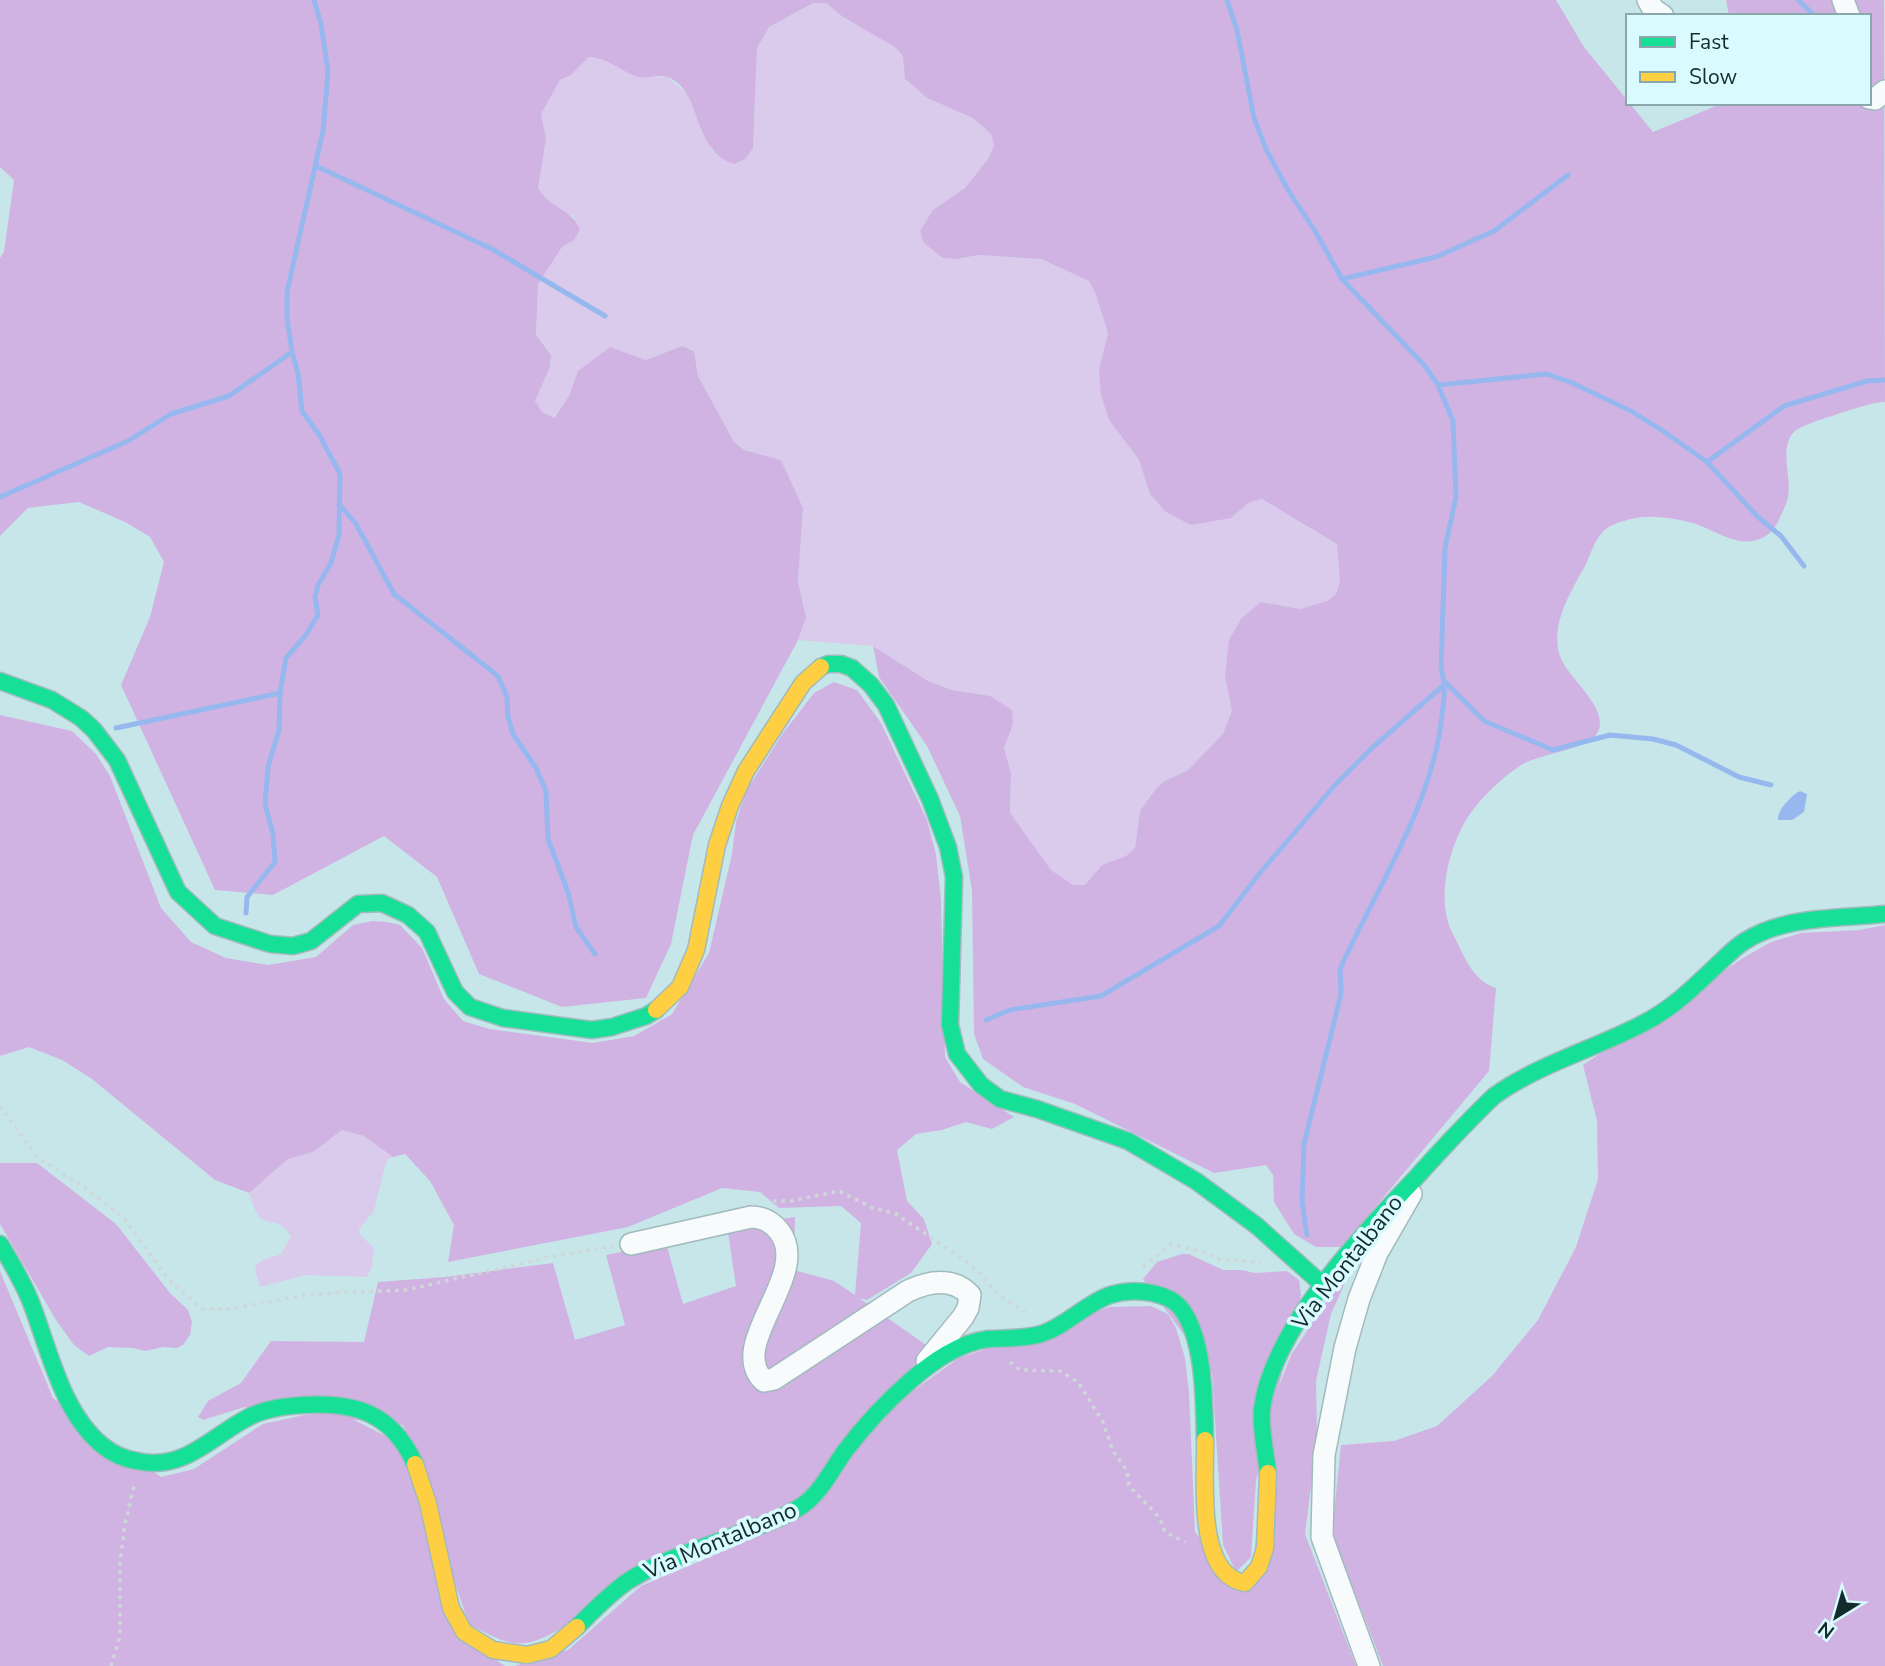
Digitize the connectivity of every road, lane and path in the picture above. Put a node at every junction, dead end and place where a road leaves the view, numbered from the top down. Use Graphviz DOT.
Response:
graph roads {
  1 [pos="1648,0"];
  2 [pos="1660,14"];
  3 [pos="0,681"];
  4 [pos="1885,914"];
  5 [pos="0,1105"];
  6 [pos="1426,1167"];
  7 [pos="765,1201"];
  8 [pos="0,1244"];
  9 [pos="631,1244"];
  10 [pos="1266,1262"];
  11 [pos="1324,1286"];
  12 [pos="1117,1293"];
  13 [pos="1056,1327"];
  14 [pos="1006,1339"];
  15 [pos="914,1378"];
  16 [pos="139,1463"];
  17 [pos="1210,1544"];
  18 [pos="111,1666"];
  19 [pos="1369,1666"];
  1 -- 2 [label="street"];
  3 -- 11 [label="street"];
  4 -- 6 [label="street, Via Montalbano"];
  5 -- 9 [label="path"];
  6 -- 11 [label="street, Via Montalbano"];
  6 -- 19 [label="street"];
  7 -- 13 [label="path"];
  8 -- 16 [label="street, Via Montalbano"];
  9 -- 15 [label="street, Via Montalbano"];
  10 -- 12 [label="path"];
  11 -- 17 [label="street, Via Montalbano"];
  12 -- 13 [label="street, Via Montalbano"];
  12 -- 17 [label="street, Via Montalbano"];
  13 -- 14 [label="street, Via Montalbano"];
  14 -- 15 [label="street, Via Montalbano"];
  14 -- 17 [label="path"];
  15 -- 16 [label="street, Via Montalbano"];
  16 -- 18 [label="path"];
}
